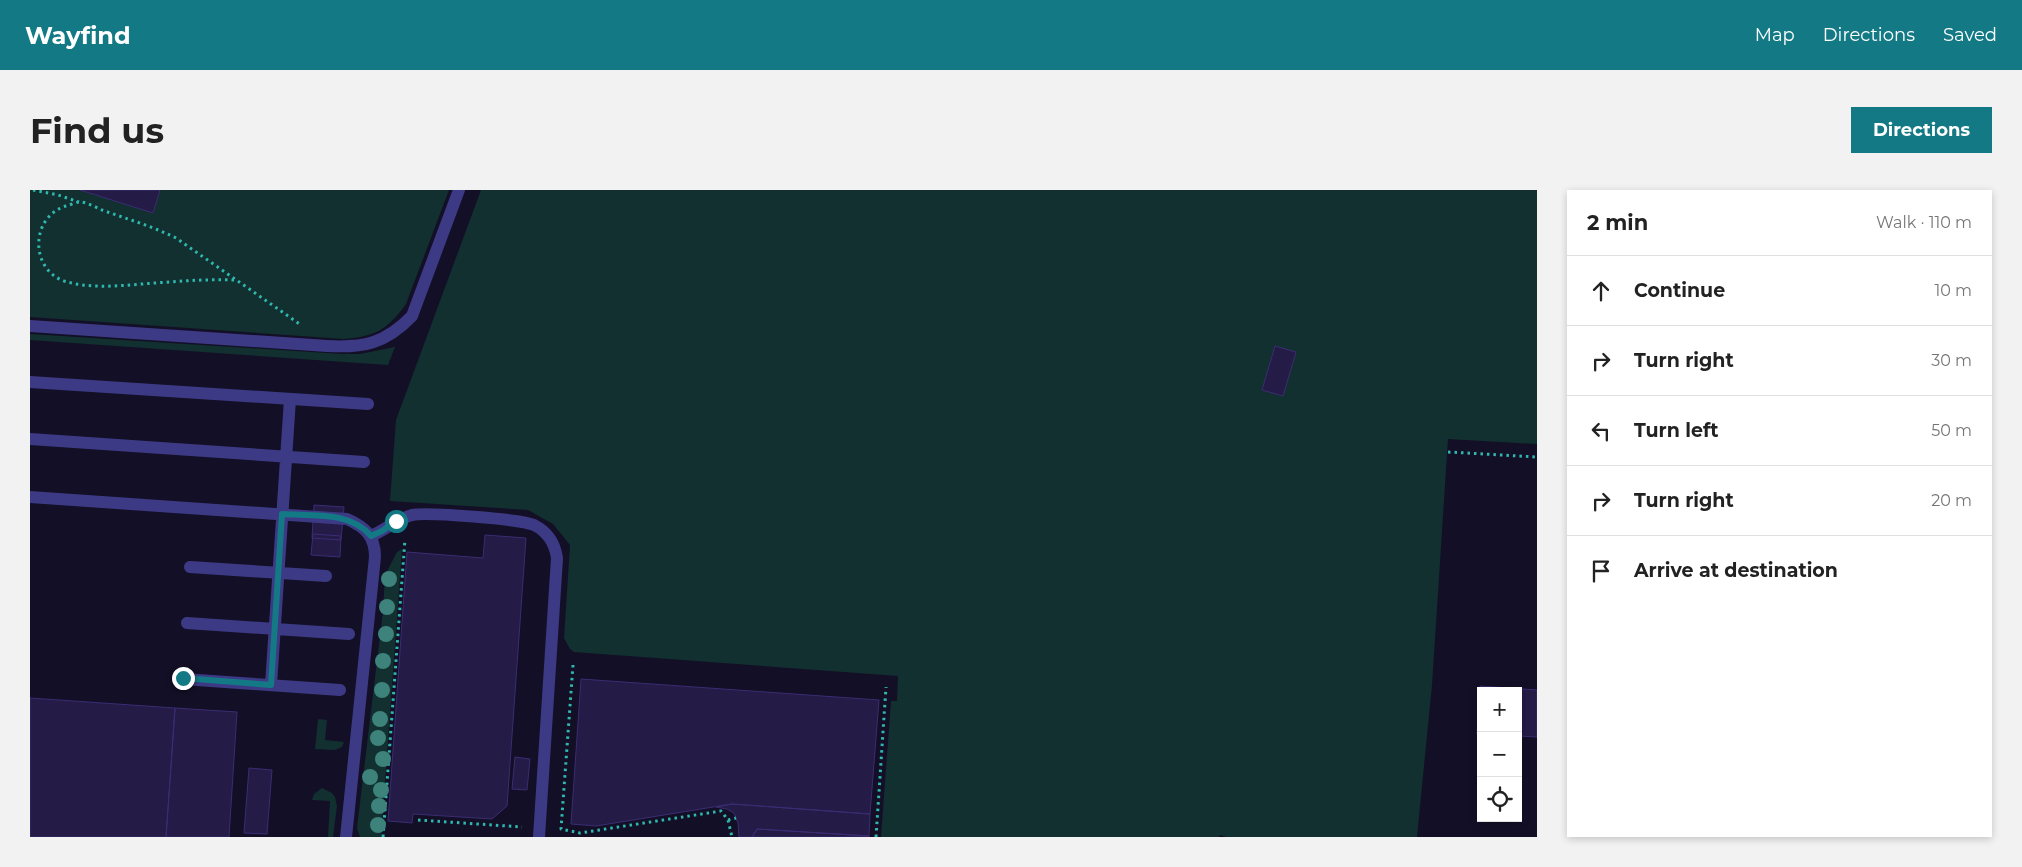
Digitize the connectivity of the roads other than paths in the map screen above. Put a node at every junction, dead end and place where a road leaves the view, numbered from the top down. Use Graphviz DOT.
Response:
graph roads {
  1 [pos="459,190"];
  2 [pos="30,326"];
  3 [pos="30,382"];
  4 [pos="290,399"];
  5 [pos="368,404"];
  6 [pos="30,439"];
  7 [pos="286,456"];
  8 [pos="364,462"];
  9 [pos="30,497"];
  10 [pos="282,514"];
  11 [pos="371,536"];
  12 [pos="190,567"];
  13 [pos="278,573"];
  14 [pos="326,576"];
  15 [pos="187,623"];
  16 [pos="275,629"];
  17 [pos="349,634"];
  18 [pos="183,678"];
  19 [pos="271,685"];
  20 [pos="340,690"];
  21 [pos="539,832"];
  22 [pos="346,837"];
  1 -- 2 [label="lane"];
  3 -- 4 [label="lane"];
  4 -- 5 [label="lane"];
  4 -- 7 [label="lane"];
  6 -- 7 [label="lane"];
  7 -- 8 [label="lane"];
  7 -- 10 [label="lane"];
  9 -- 10 [label="lane"];
  10 -- 11 [label="lane"];
  10 -- 13 [label="lane"];
  11 -- 21 [label="lane"];
  11 -- 22 [label="lane"];
  12 -- 13 [label="lane"];
  13 -- 14 [label="lane"];
  13 -- 16 [label="lane"];
  15 -- 16 [label="lane"];
  16 -- 17 [label="lane"];
  16 -- 19 [label="lane"];
  18 -- 19 [label="lane"];
  19 -- 20 [label="lane"];
}
